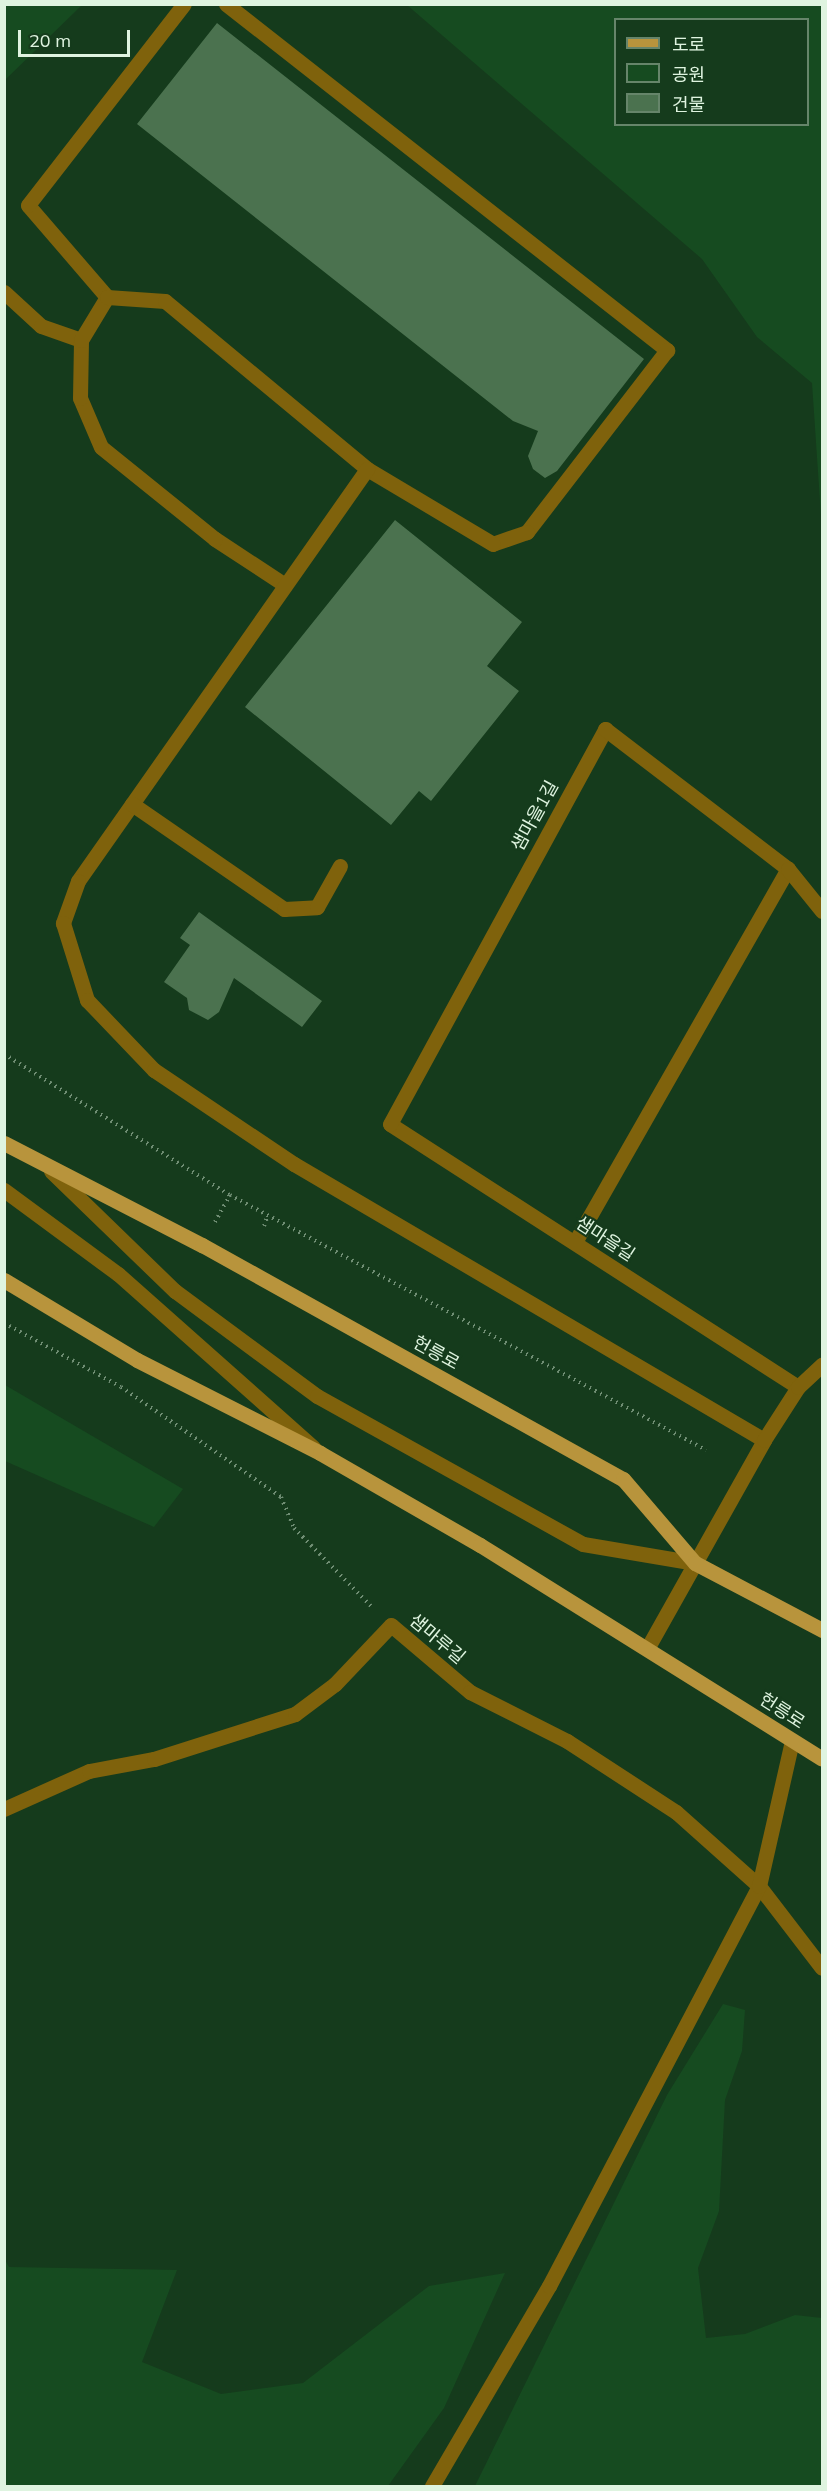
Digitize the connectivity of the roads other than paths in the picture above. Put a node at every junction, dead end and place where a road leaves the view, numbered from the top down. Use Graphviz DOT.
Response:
graph roads {
  1 [pos="184,4"];
  2 [pos="226,4"];
  3 [pos="4,292"];
  4 [pos="106,297"];
  5 [pos="81,340"];
  6 [pos="367,469"];
  7 [pos="285,585"];
  8 [pos="132,804"];
  9 [pos="339,866"];
  10 [pos="788,869"];
  11 [pos="822,911"];
  12 [pos="390,1124"];
  13 [pos="4,1143"];
  14 [pos="51,1171"];
  15 [pos="4,1190"];
  16 [pos="575,1242"];
  17 [pos="4,1280"];
  18 [pos="822,1365"];
  19 [pos="798,1387"];
  20 [pos="764,1440"];
  21 [pos="320,1453"];
  22 [pos="695,1563"];
  23 [pos="822,1630"];
  24 [pos="648,1647"];
  25 [pos="792,1741"];
  26 [pos="822,1759"];
  27 [pos="4,1809"];
  28 [pos="759,1886"];
  29 [pos="822,1968"];
  30 [pos="432,2487"];
  1 -- 4 [label="street"];
  2 -- 6 [label="street"];
  3 -- 5 [label="street"];
  4 -- 5 [label="street"];
  4 -- 6 [label="street"];
  5 -- 7 [label="street"];
  6 -- 7 [label="street"];
  7 -- 8 [label="street"];
  8 -- 9 [label="street"];
  8 -- 20 [label="street"];
  10 -- 11 [label="street, 샘마을1길"];
  10 -- 12 [label="street, 샘마을1길"];
  10 -- 16 [label="street"];
  12 -- 16 [label="street, 샘마을길"];
  13 -- 14 [label="main road, 헌릉로"];
  14 -- 22 [label="main road, 헌릉로"];
  14 -- 22 [label="street"];
  15 -- 21 [label="street"];
  16 -- 19 [label="street, 샘마을길"];
  17 -- 21 [label="main road, 헌릉로"];
  18 -- 19 [label="street"];
  19 -- 20 [label="street"];
  20 -- 22 [label="street"];
  21 -- 24 [label="main road, 헌릉로"];
  22 -- 23 [label="main road, 헌릉로"];
  22 -- 24 [label="street"];
  24 -- 25 [label="main road, 헌릉로"];
  25 -- 26 [label="main road, 헌릉로"];
  25 -- 28 [label="street"];
  27 -- 28 [label="street, 샘마루길"];
  28 -- 29 [label="street, 샘마루길"];
  28 -- 30 [label="street"];
}
